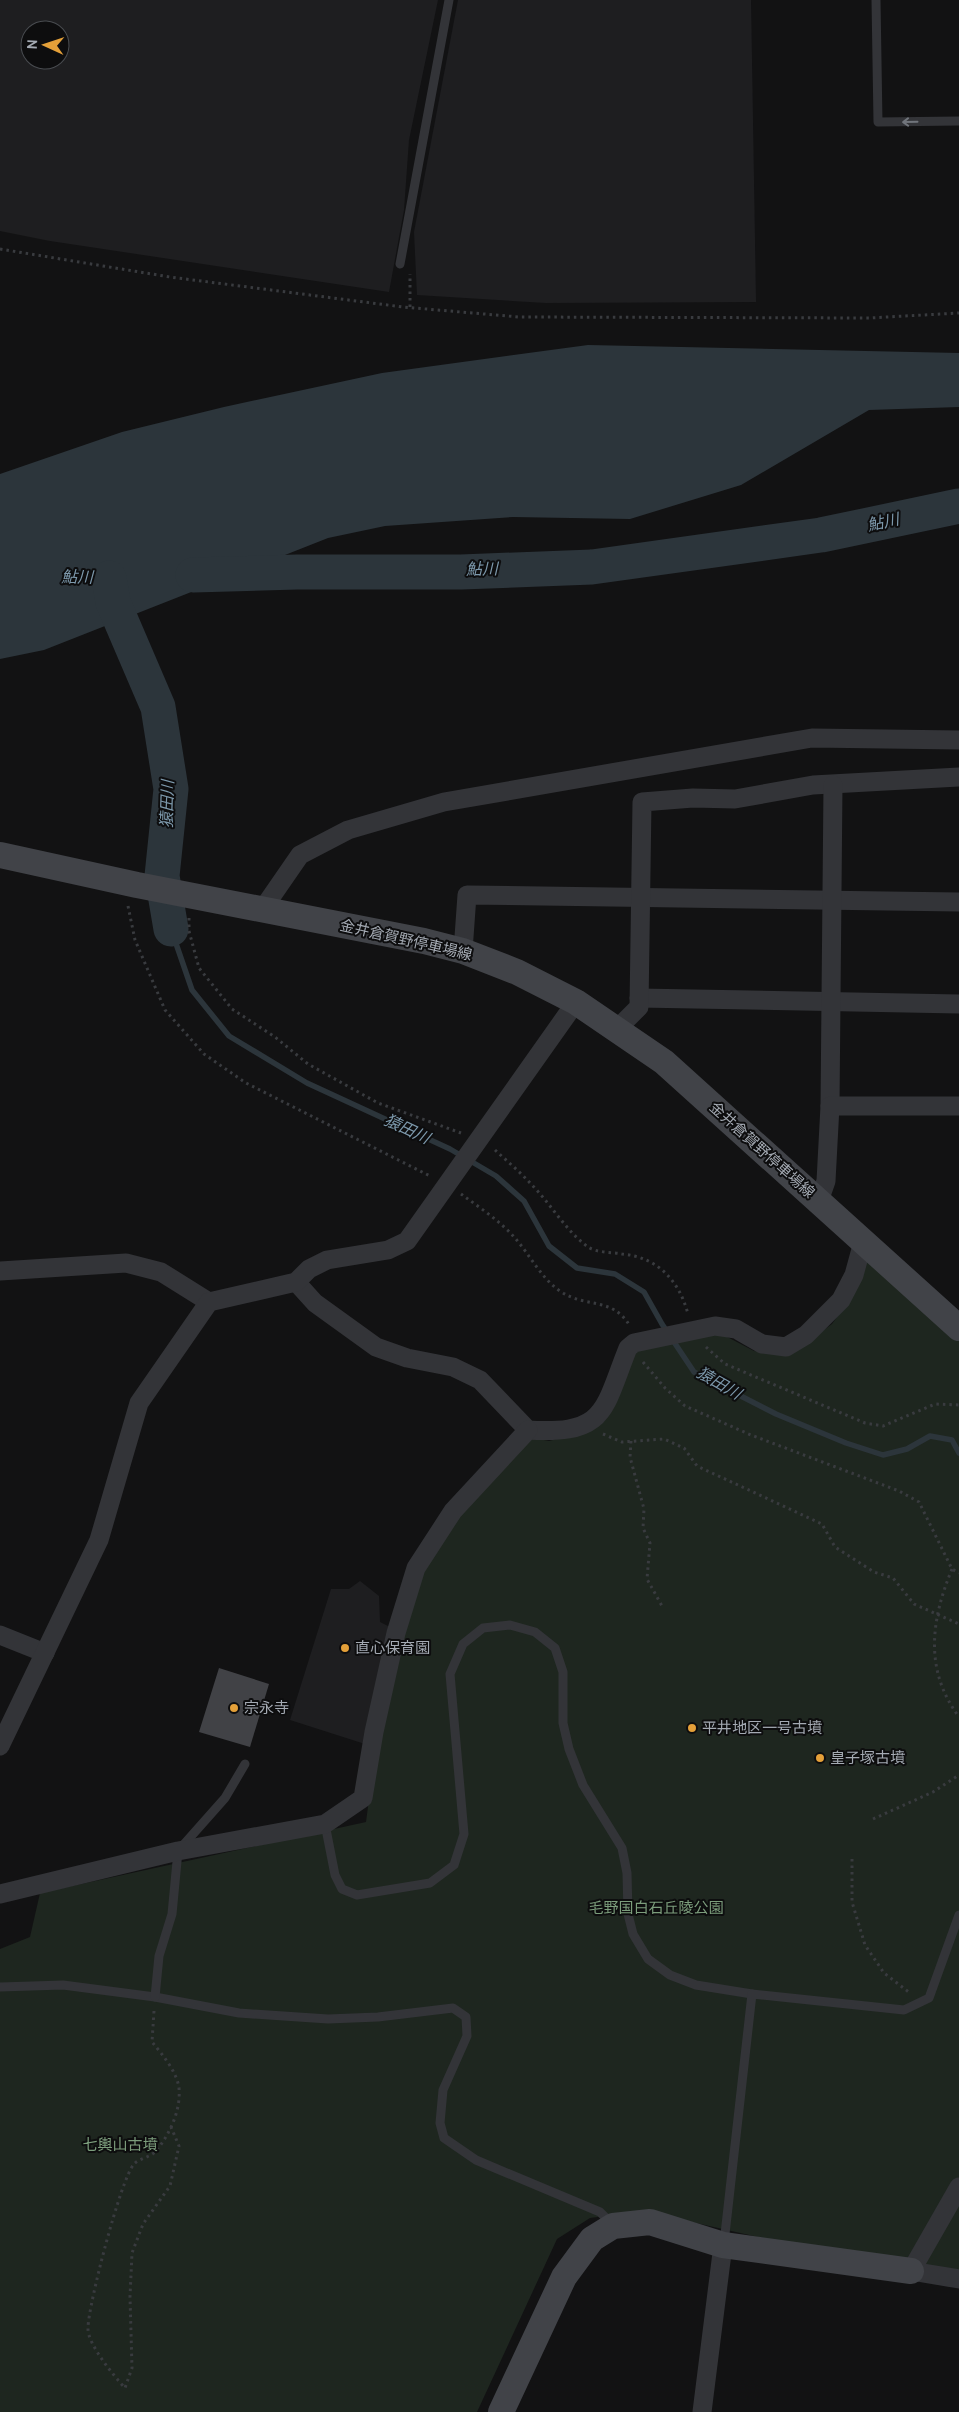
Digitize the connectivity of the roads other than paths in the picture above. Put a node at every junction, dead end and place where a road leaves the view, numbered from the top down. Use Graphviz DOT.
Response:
graph roads {
  1 [pos="449,0"];
  2 [pos="876,0"];
  3 [pos="959,121"];
  4 [pos="400,264"];
  5 [pos="959,740"];
  6 [pos="959,777"];
  7 [pos="833,785"];
  8 [pos="0,855"];
  9 [pos="641,898"];
  10 [pos="832,901"];
  11 [pos="959,902"];
  12 [pos="262,910"];
  13 [pos="463,951"];
  14 [pos="639,998"];
  15 [pos="830,1001"];
  16 [pos="576,1002"];
  17 [pos="959,1004"];
  18 [pos="617,1029"];
  19 [pos="830,1106"];
  20 [pos="959,1106"];
  21 [pos="819,1200"];
  22 [pos="863,1242"];
  23 [pos="0,1271"];
  24 [pos="296,1282"];
  25 [pos="209,1302"];
  26 [pos="959,1328"];
  27 [pos="528,1430"];
  28 [pos="0,1635"];
  29 [pos="45,1653"];
  30 [pos="0,1746"];
  31 [pos="245,1764"];
  32 [pos="325,1824"];
  33 [pos="178,1851"];
  34 [pos="0,1894"];
  35 [pos="959,1915"];
  36 [pos="0,1987"];
  37 [pos="752,1994"];
  38 [pos="155,1997"];
  39 [pos="959,2187"];
  40 [pos="613,2226"];
  41 [pos="724,2245"];
  42 [pos="911,2270"];
  43 [pos="959,2279"];
  44 [pos="501,2412"];
  45 [pos="702,2412"];
  1 -- 4 [label="lane"];
  3 -- 2 [label="lane, one-way"];
  5 -- 12 [label="street"];
  6 -- 7 [label="street"];
  7 -- 9 [label="street"];
  7 -- 10 [label="street"];
  8 -- 12 [label="main road, 金井倉賀野停車場線"];
  9 -- 10 [label="street"];
  9 -- 13 [label="street"];
  9 -- 14 [label="street"];
  10 -- 11 [label="street"];
  10 -- 15 [label="street"];
  12 -- 13 [label="main road, 金井倉賀野停車場線"];
  13 -- 16 [label="main road, 金井倉賀野停車場線"];
  14 -- 15 [label="street"];
  14 -- 18 [label="street"];
  15 -- 17 [label="street"];
  15 -- 19 [label="street"];
  16 -- 18 [label="main road, 金井倉賀野停車場線"];
  16 -- 24 [label="street"];
  18 -- 21 [label="main road, 金井倉賀野停車場線"];
  19 -- 20 [label="street"];
  19 -- 21 [label="street"];
  21 -- 22 [label="main road, 金井倉賀野停車場線"];
  22 -- 26 [label="main road, 金井倉賀野停車場線"];
  22 -- 27 [label="street"];
  23 -- 25 [label="street"];
  24 -- 25 [label="street"];
  24 -- 27 [label="street"];
  25 -- 29 [label="street"];
  27 -- 32 [label="street"];
  28 -- 29 [label="street"];
  29 -- 30 [label="street"];
  31 -- 33 [label="lane"];
  32 -- 33 [label="street"];
  32 -- 37 [label="lane"];
  33 -- 34 [label="street"];
  33 -- 38 [label="lane"];
  35 -- 37 [label="lane"];
  36 -- 38 [label="lane"];
  37 -- 41 [label="lane"];
  38 -- 40 [label="lane"];
  39 -- 42 [label="street"];
  40 -- 41 [label="main road"];
  40 -- 44 [label="main road"];
  41 -- 42 [label="main road"];
  41 -- 45 [label="street"];
  42 -- 43 [label="street"];
}
